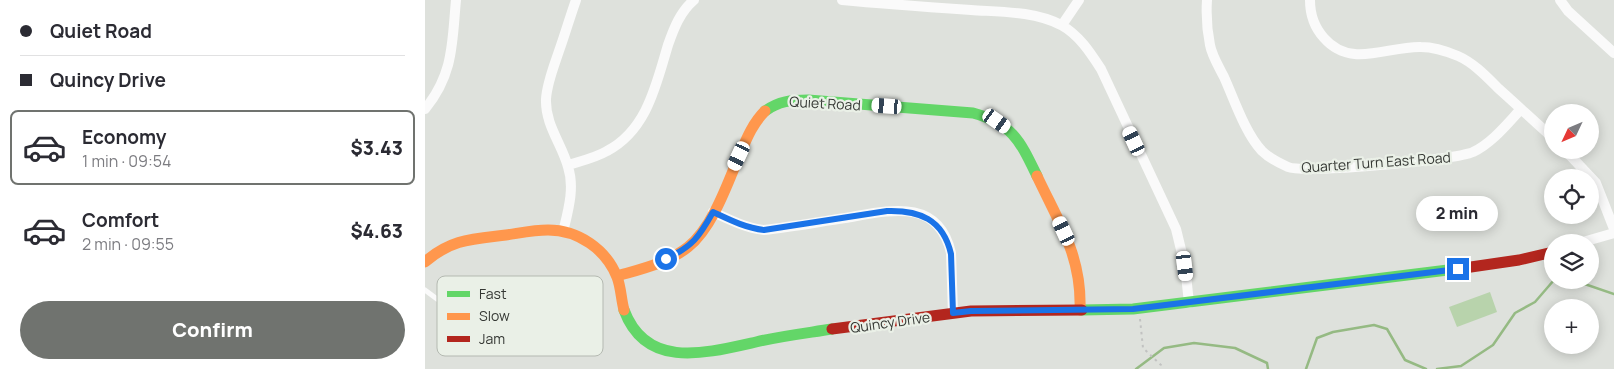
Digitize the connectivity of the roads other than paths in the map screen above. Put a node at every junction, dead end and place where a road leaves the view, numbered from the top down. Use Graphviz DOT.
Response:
graph roads {
  1 [pos="456,0"];
  2 [pos="575,0"];
  3 [pos="694,0"];
  4 [pos="842,0"];
  5 [pos="1079,0"];
  6 [pos="1207,0"];
  7 [pos="1310,0"];
  8 [pos="1560,0"];
  9 [pos="1062,25"];
  10 [pos="1614,53"];
  11 [pos="425,109"];
  12 [pos="1521,109"];
  13 [pos="1544,130"];
  14 [pos="1574,159"];
  15 [pos="568,165"];
  16 [pos="713,212"];
  17 [pos="1614,229"];
  18 [pos="563,232"];
  19 [pos="1614,233"];
  20 [pos="1599,237"];
  21 [pos="1544,254"];
  22 [pos="425,262"];
  23 [pos="617,276"];
  24 [pos="425,290"];
  25 [pos="437,300"];
  26 [pos="1189,303"];
  27 [pos="1080,310"];
  28 [pos="953,313"];
  1 -- 11 [label="street"];
  2 -- 15 [label="street"];
  3 -- 15 [label="street"];
  4 -- 9 [label="street"];
  5 -- 9 [label="street"];
  6 -- 12 [label="street, Quarter Turn East Road"];
  7 -- 12 [label="street"];
  8 -- 10 [label="street"];
  9 -- 26 [label="street"];
  12 -- 13 [label="street"];
  14 -- 17 [label="street"];
  15 -- 18 [label="street"];
  16 -- 23 [label="street, Quiet Road"];
  16 -- 27 [label="street, Quiet Road"];
  16 -- 28 [label="street"];
  18 -- 22 [label="street, Quincy Drive"];
  18 -- 23 [label="street, Quincy Drive"];
  19 -- 20 [label="street"];
  21 -- 26 [label="street, Quincy Drive"];
  23 -- 28 [label="street, Quincy Drive"];
  24 -- 25 [label="lane"];
  26 -- 27 [label="street, Quincy Drive"];
  27 -- 28 [label="street, Quincy Drive"];
}
